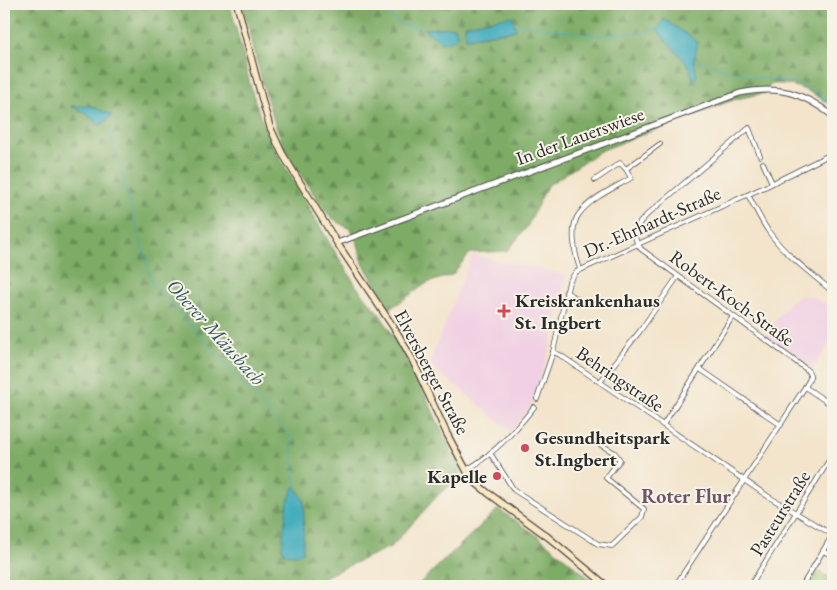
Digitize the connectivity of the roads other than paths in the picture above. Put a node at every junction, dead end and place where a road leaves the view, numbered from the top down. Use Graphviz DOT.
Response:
graph roads {
  1 [pos="236,4"];
  2 [pos="833,116"];
  3 [pos="660,144"];
  4 [pos="833,153"];
  5 [pos="760,156"];
  6 [pos="763,163"];
  7 [pos="626,169"];
  8 [pos="595,180"];
  9 [pos="772,183"];
  10 [pos="748,194"];
  11 [pos="337,242"];
  12 [pos="638,244"];
  13 [pos="580,268"];
  14 [pos="678,276"];
  15 [pos="566,292"];
  16 [pos="833,292"];
  17 [pos="584,303"];
  18 [pos="733,316"];
  19 [pos="553,352"];
  20 [pos="700,369"];
  21 [pos="600,382"];
  22 [pos="805,387"];
  23 [pos="537,399"];
  24 [pos="534,406"];
  25 [pos="833,406"];
  26 [pos="663,425"];
  27 [pos="781,425"];
  28 [pos="602,445"];
  29 [pos="490,452"];
  30 [pos="833,454"];
  31 [pos="466,470"];
  32 [pos="746,480"];
  33 [pos="795,513"];
  34 [pos="833,534"];
  35 [pos="824,551"];
  36 [pos="833,556"];
  37 [pos="608,586"];
  38 [pos="676,586"];
  39 [pos="750,586"];
  40 [pos="802,586"];
  1 -- 11 [label="main road, Elversberger Straße"];
  2 -- 11 [label="street, In der Lauerswiese"];
  3 -- 7 [label="street"];
  4 -- 9 [label="street, Dr.-Ehrhardt-Straße"];
  5 -- 12 [label="street"];
  6 -- 9 [label="street"];
  7 -- 8 [label="street"];
  7 -- 13 [label="street"];
  9 -- 10 [label="street, Dr.-Ehrhardt-Straße"];
  10 -- 12 [label="street, Dr.-Ehrhardt-Straße"];
  10 -- 16 [label="street"];
  11 -- 31 [label="main road, Elversberger Straße"];
  12 -- 13 [label="street, Dr.-Ehrhardt-Straße"];
  12 -- 14 [label="street, Robert-Koch-Straße"];
  13 -- 15 [label="street, Dr.-Ehrhardt-Straße"];
  14 -- 18 [label="street, Robert-Koch-Straße"];
  14 -- 21 [label="street"];
  15 -- 17 [label="street"];
  15 -- 19 [label="street, Dr.-Ehrhardt-Straße"];
  18 -- 20 [label="street"];
  18 -- 22 [label="street, Robert-Koch-Straße"];
  19 -- 21 [label="street, Behringstraße"];
  19 -- 23 [label="street, Dr.-Ehrhardt-Straße"];
  20 -- 26 [label="street"];
  20 -- 27 [label="street"];
  21 -- 26 [label="street, Behringstraße"];
  22 -- 25 [label="street"];
  22 -- 27 [label="street"];
  24 -- 29 [label="street"];
  26 -- 32 [label="street, Behringstraße"];
  27 -- 32 [label="street"];
  28 -- 29 [label="street"];
  29 -- 31 [label="street"];
  30 -- 33 [label="street, Pasteurstraße"];
  31 -- 37 [label="main road, Elversberger Straße"];
  32 -- 33 [label="street, Behringstraße"];
  32 -- 38 [label="street"];
  33 -- 34 [label="street, Behringstraße"];
  33 -- 39 [label="street, Pasteurstraße"];
  34 -- 35 [label="street"];
  35 -- 36 [label="street"];
  35 -- 40 [label="street"];
}
